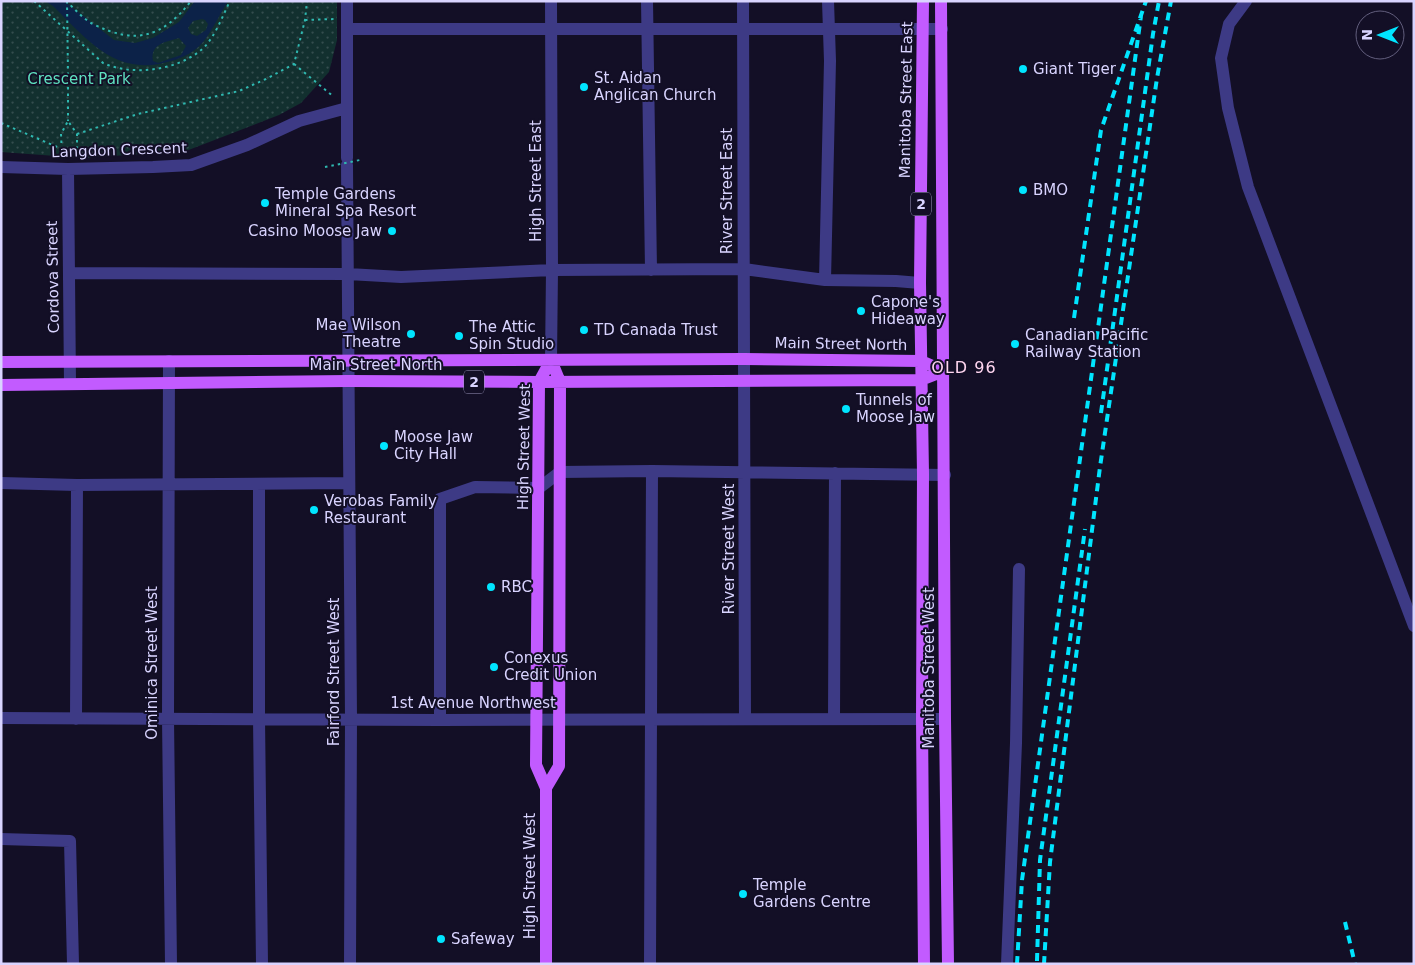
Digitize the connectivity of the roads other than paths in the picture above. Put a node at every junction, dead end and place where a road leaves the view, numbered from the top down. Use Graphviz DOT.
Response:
graph roads {
  1 [pos="347,1"];
  2 [pos="551,1"];
  3 [pos="647,1"];
  4 [pos="743,1"];
  5 [pos="828,1"];
  6 [pos="923,1"];
  7 [pos="941,1"];
  8 [pos="1246,1"];
  9 [pos="347,24"];
  10 [pos="828,28"];
  11 [pos="551,29"];
  12 [pos="647,29"];
  13 [pos="743,29"];
  14 [pos="923,29"];
  15 [pos="942,29"];
  16 [pos="347,108"];
  17 [pos="1,167"];
  18 [pos="69,169"];
  19 [pos="744,269"];
  20 [pos="552,270"];
  21 [pos="651,270"];
  22 [pos="70,273"];
  23 [pos="348,274"];
  24 [pos="825,280"];
  25 [pos="920,283"];
  26 [pos="744,359"];
  27 [pos="348,360"];
  28 [pos="551,360"];
  29 [pos="921,361"];
  30 [pos="1,362"];
  31 [pos="70,362"];
  32 [pos="169,362"];
  33 [pos="944,371"];
  34 [pos="744,380"];
  35 [pos="921,380"];
  36 [pos="348,381"];
  37 [pos="539,382"];
  38 [pos="560,382"];
  39 [pos="169,383"];
  40 [pos="70,384"];
  41 [pos="1,385"];
  42 [pos="652,471"];
  43 [pos="560,472"];
  44 [pos="745,472"];
  45 [pos="835,473"];
  46 [pos="923,474"];
  47 [pos="945,475"];
  48 [pos="1,483"];
  49 [pos="349,483"];
  50 [pos="260,484"];
  51 [pos="168,485"];
  52 [pos="77,486"];
  53 [pos="539,488"];
  54 [pos="1019,569"];
  55 [pos="1414,626"];
  56 [pos="1,718"];
  57 [pos="76,718"];
  58 [pos="168,718"];
  59 [pos="260,718"];
  60 [pos="351,718"];
  61 [pos="537,718"];
  62 [pos="559,718"];
  63 [pos="651,718"];
  64 [pos="745,718"];
  65 [pos="834,718"];
  66 [pos="922,718"];
  67 [pos="945,718"];
  68 [pos="440,720"];
  69 [pos="546,788"];
  70 [pos="1,838"];
  71 [pos="73,964"];
  72 [pos="170,964"];
  73 [pos="262,964"];
  74 [pos="350,964"];
  75 [pos="546,964"];
  76 [pos="650,964"];
  77 [pos="924,964"];
  78 [pos="948,964"];
  79 [pos="1007,964"];
  1 -- 9 [label="street, Fairford Street West"];
  2 -- 11 [label="street, High Street East"];
  3 -- 12 [label="street"];
  4 -- 13 [label="street, River Street East"];
  5 -- 10 [label="street"];
  6 -- 14 [label="main road, Manitoba Street East / 2"];
  7 -- 15 [label="main road"];
  8 -- 55 [label="street"];
  9 -- 11 [label="street"];
  9 -- 16 [label="street, Fairford Street West"];
  10 -- 13 [label="street"];
  10 -- 14 [label="street"];
  10 -- 24 [label="street"];
  11 -- 12 [label="street"];
  11 -- 20 [label="street, High Street East"];
  12 -- 13 [label="street"];
  12 -- 21 [label="street"];
  13 -- 19 [label="street, River Street East"];
  14 -- 15 [label="street"];
  14 -- 25 [label="main road, Manitoba Street East / 2"];
  15 -- 33 [label="main road"];
  16 -- 18 [label="street, Langdon Crescent"];
  16 -- 23 [label="street, Fairford Street West"];
  17 -- 18 [label="street, Langdon Crescent"];
  18 -- 22 [label="street, Cordova Street"];
  19 -- 21 [label="street"];
  19 -- 24 [label="street"];
  19 -- 26 [label="street, River Street East"];
  20 -- 21 [label="street"];
  20 -- 23 [label="street"];
  20 -- 28 [label="street, High Street East"];
  22 -- 23 [label="street"];
  22 -- 31 [label="street, Cordova Street"];
  23 -- 27 [label="street, Fairford Street West"];
  24 -- 25 [label="street"];
  25 -- 29 [label="main road, Manitoba Street East / 2"];
  26 -- 28 [label="main road, Main Street North / 2"];
  26 -- 29 [label="main road, Main Street North / 2"];
  26 -- 34 [label="street, River Street East"];
  27 -- 28 [label="main road, Main Street North / 2"];
  27 -- 32 [label="main road, Main Street North / 2"];
  27 -- 36 [label="street, Fairford Street West"];
  28 -- 37 [label="main road, High Street West"];
  28 -- 38 [label="main road"];
  29 -- 33 [label="main road, Main Street North / 2"];
  29 -- 35 [label="main road, Manitoba Street East / 2"];
  30 -- 31 [label="main road, Main Street North / 2"];
  31 -- 32 [label="main road, Main Street North / 2"];
  31 -- 40 [label="street, Cordova Street"];
  32 -- 39 [label="street, Ominica Street West"];
  33 -- 35 [label="main road, Main Street North / 2"];
  33 -- 47 [label="main road, Manitoba Street West"];
  34 -- 35 [label="main road, Main Street North / 2"];
  34 -- 38 [label="main road, Main Street North / 2"];
  34 -- 44 [label="street, River Street West"];
  35 -- 46 [label="main road, Manitoba Street West"];
  36 -- 37 [label="main road, Main Street North / 2"];
  36 -- 39 [label="main road, Main Street North / 2"];
  36 -- 49 [label="street, Fairford Street West"];
  37 -- 38 [label="main road, Main Street North / 2"];
  37 -- 53 [label="main road, High Street West"];
  38 -- 43 [label="main road"];
  39 -- 40 [label="main road, Main Street North / 2"];
  39 -- 51 [label="street, Ominica Street West"];
  40 -- 41 [label="main road, Main Street North / 2"];
  42 -- 43 [label="street"];
  42 -- 44 [label="street"];
  42 -- 63 [label="street"];
  43 -- 53 [label="street"];
  43 -- 62 [label="main road"];
  44 -- 45 [label="street"];
  44 -- 64 [label="street, River Street West"];
  45 -- 46 [label="street"];
  45 -- 65 [label="street"];
  46 -- 47 [label="street"];
  46 -- 66 [label="main road, Manitoba Street West"];
  47 -- 67 [label="main road, Manitoba Street West"];
  48 -- 52 [label="street"];
  49 -- 50 [label="street"];
  49 -- 60 [label="street, Fairford Street West"];
  50 -- 51 [label="street"];
  50 -- 59 [label="street"];
  51 -- 52 [label="street"];
  51 -- 58 [label="street, Ominica Street West"];
  52 -- 57 [label="street"];
  53 -- 61 [label="main road, High Street West"];
  53 -- 68 [label="street"];
  54 -- 79 [label="street"];
  56 -- 57 [label="street, 1st Avenue Northwest"];
  57 -- 58 [label="street, 1st Avenue Northwest"];
  58 -- 59 [label="street, 1st Avenue Northwest"];
  58 -- 72 [label="street, Ominica Street West"];
  59 -- 60 [label="street, 1st Avenue Northwest"];
  59 -- 73 [label="street"];
  60 -- 68 [label="street, 1st Avenue Northwest"];
  60 -- 74 [label="street, Fairford Street West"];
  61 -- 62 [label="street, 1st Avenue Northwest"];
  61 -- 68 [label="street, 1st Avenue Northwest"];
  61 -- 69 [label="main road, High Street West"];
  62 -- 63 [label="street, 1st Avenue Northwest"];
  62 -- 69 [label="main road"];
  63 -- 64 [label="street, 1st Avenue Northwest"];
  63 -- 76 [label="street"];
  64 -- 65 [label="street, 1st Avenue Northwest"];
  65 -- 66 [label="street, 1st Avenue Northwest"];
  66 -- 67 [label="street, 1st Avenue Northwest"];
  66 -- 77 [label="main road, Manitoba Street West"];
  67 -- 78 [label="main road, Manitoba Street West"];
  69 -- 75 [label="main road, High Street West"];
  70 -- 71 [label="street"];
}
